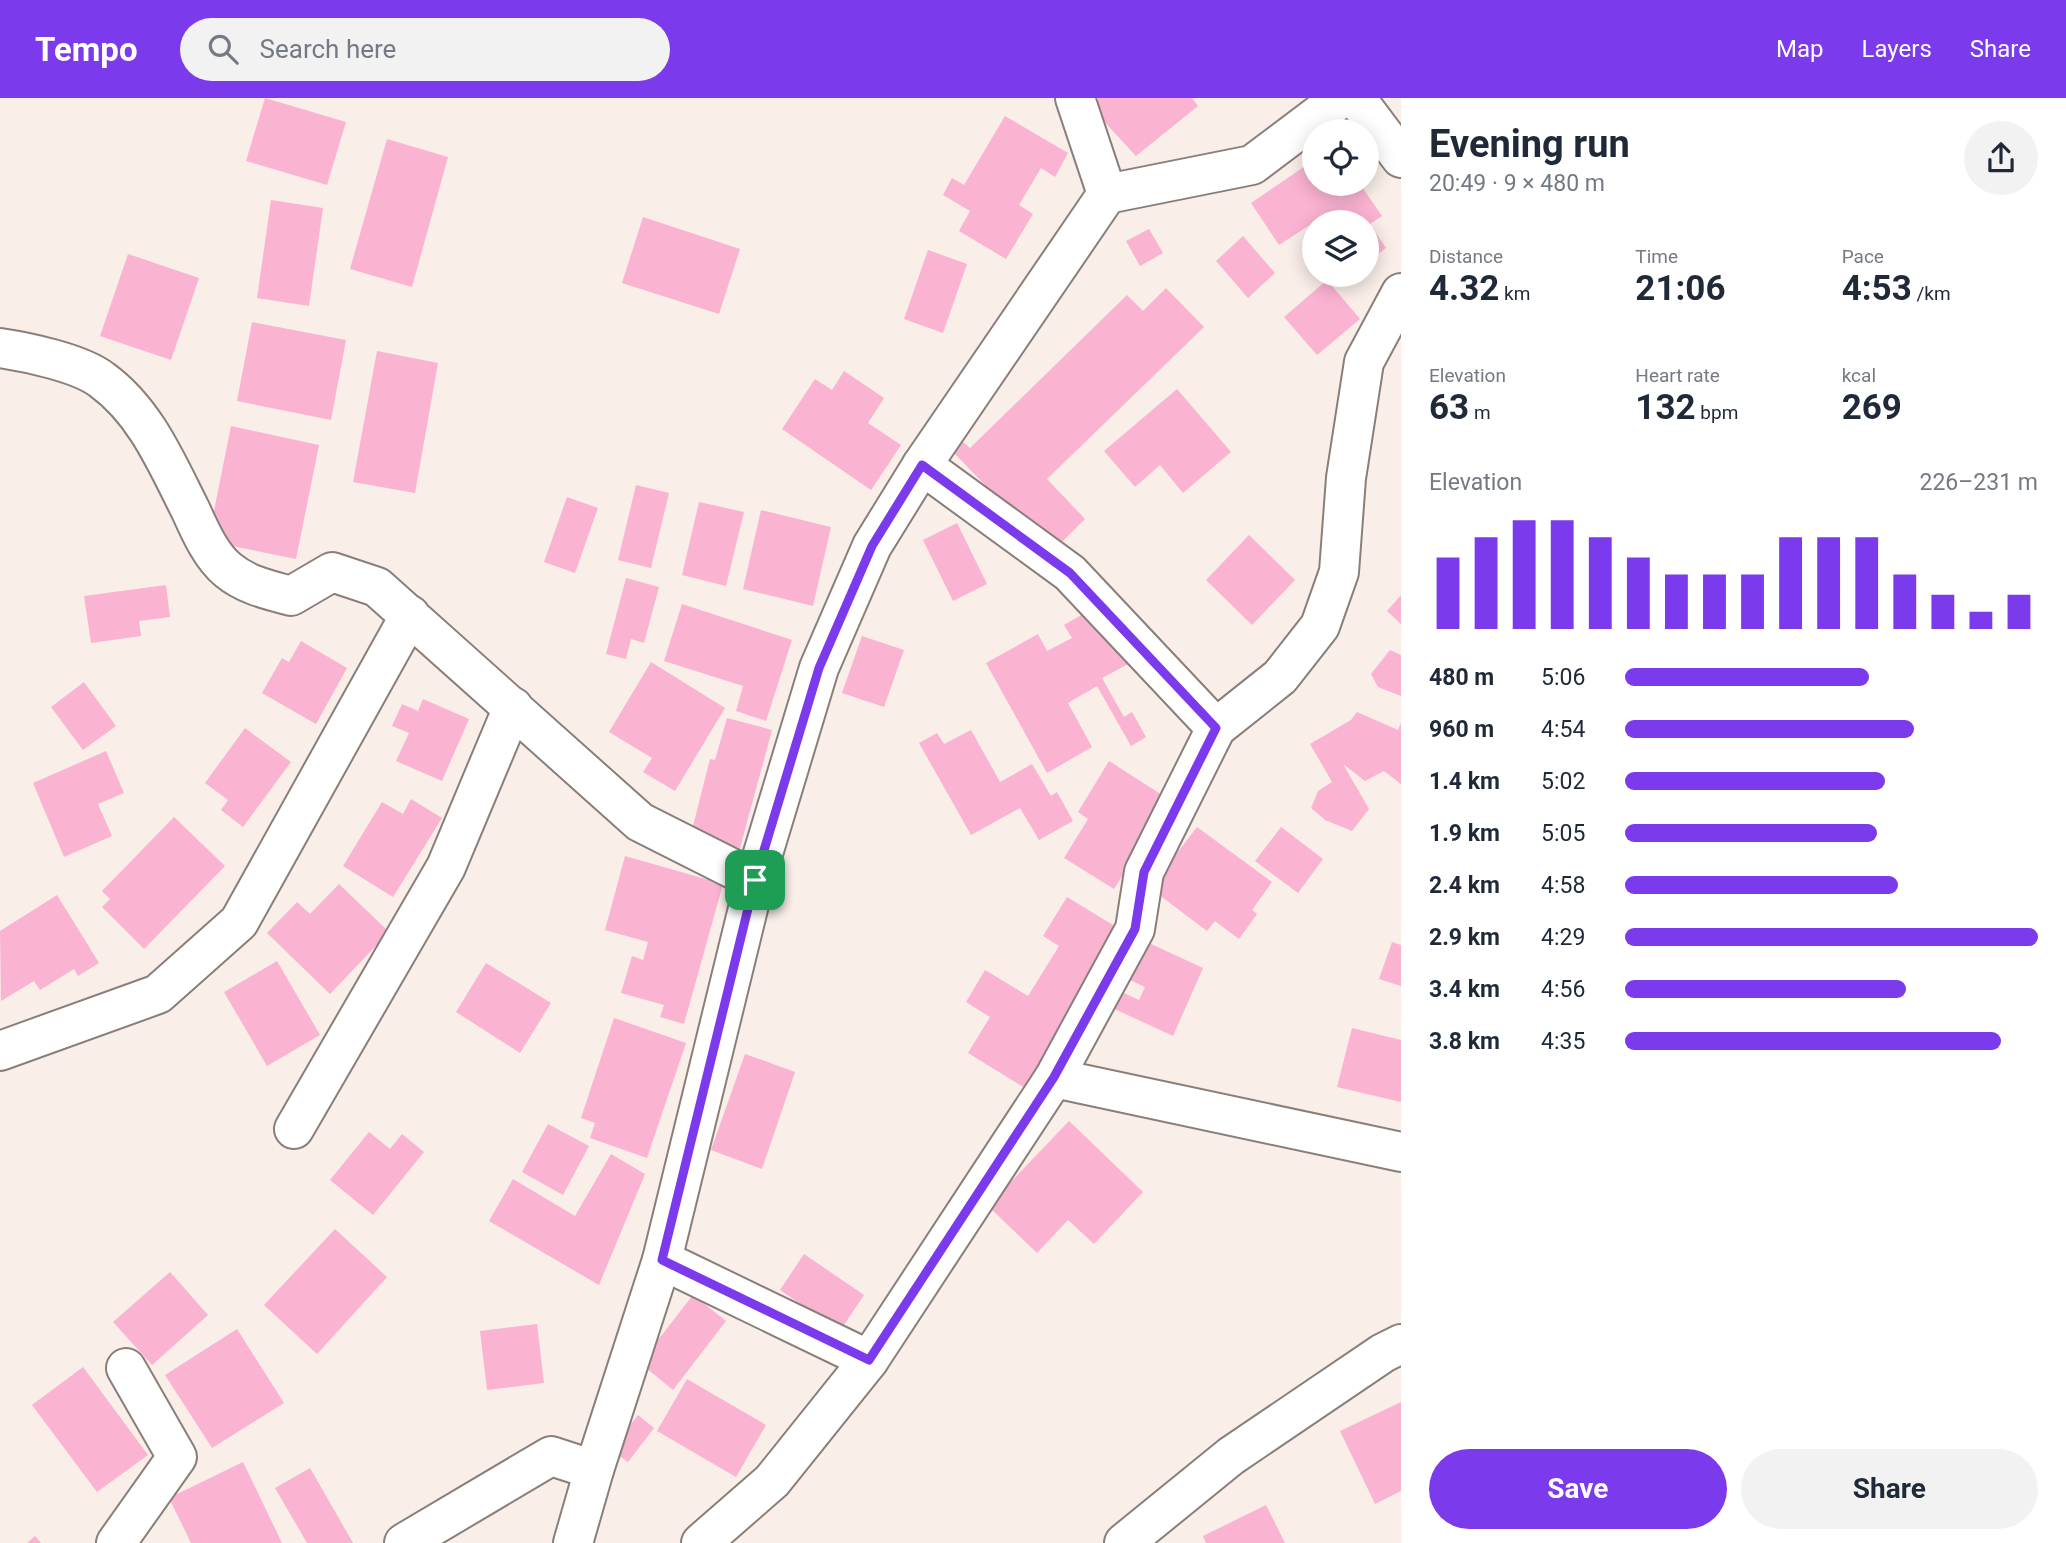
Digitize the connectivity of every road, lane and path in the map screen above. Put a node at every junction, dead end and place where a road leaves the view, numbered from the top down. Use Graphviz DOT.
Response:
graph roads {
  1 [pos="1075,98"];
  2 [pos="1341,98"];
  3 [pos="1356,98"];
  4 [pos="1401,158"];
  5 [pos="1107,194"];
  6 [pos="1401,293"];
  7 [pos="0,348"];
  8 [pos="922,465"];
  9 [pos="410,615"];
  10 [pos="513,707"];
  11 [pos="1216,728"];
  12 [pos="755,880"];
  13 [pos="0,1051"];
  14 [pos="1054,1077"];
  15 [pos="294,1129"];
  16 [pos="1401,1152"];
  17 [pos="662,1260"];
  18 [pos="1401,1344"];
  19 [pos="869,1360"];
  20 [pos="126,1368"];
  21 [pos="594,1469"];
  22 [pos="116,1543"];
  23 [pos="404,1543"];
  24 [pos="573,1543"];
  25 [pos="702,1543"];
  26 [pos="1124,1543"];
  1 -- 5 [label="street"];
  2 -- 5 [label="street"];
  3 -- 4 [label="street"];
  5 -- 8 [label="street"];
  6 -- 11 [label="street"];
  7 -- 9 [label="street"];
  8 -- 11 [label="street"];
  8 -- 12 [label="street"];
  9 -- 10 [label="street"];
  9 -- 13 [label="street"];
  10 -- 12 [label="street"];
  10 -- 15 [label="street"];
  11 -- 14 [label="street"];
  12 -- 17 [label="street"];
  14 -- 16 [label="street"];
  14 -- 19 [label="street"];
  17 -- 19 [label="street"];
  17 -- 21 [label="street"];
  18 -- 26 [label="street"];
  19 -- 25 [label="street"];
  20 -- 22 [label="street"];
  21 -- 23 [label="street"];
  21 -- 24 [label="street"];
}
